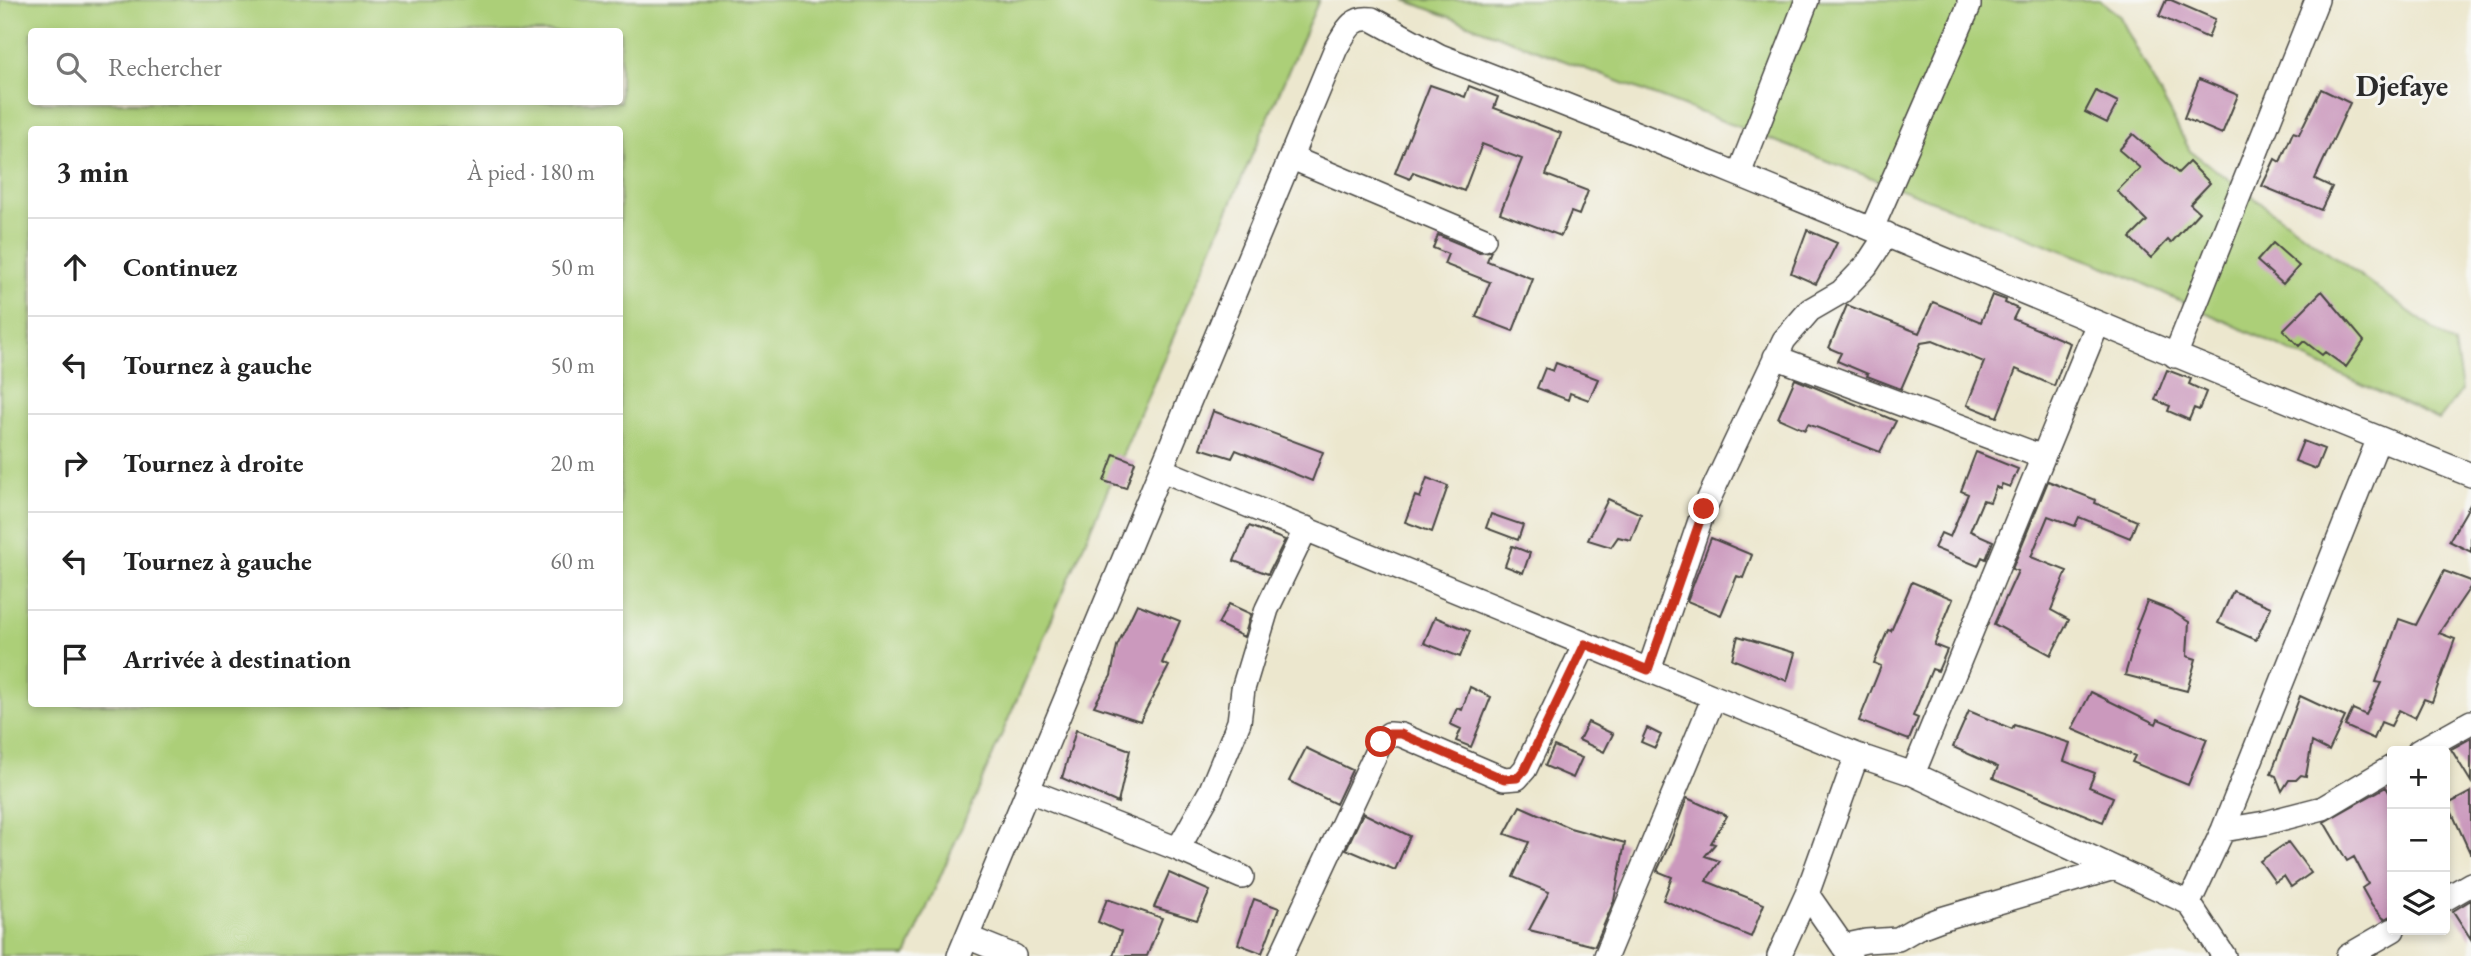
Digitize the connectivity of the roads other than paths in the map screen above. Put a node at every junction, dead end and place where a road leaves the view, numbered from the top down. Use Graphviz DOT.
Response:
graph roads {
  1 [pos="1808,0"];
  2 [pos="1969,0"];
  3 [pos="2317,0"];
  4 [pos="1292,158"];
  5 [pos="1739,174"];
  6 [pos="1880,231"];
  7 [pos="1484,239"];
  8 [pos="2098,323"];
  9 [pos="2175,356"];
  10 [pos="1775,357"];
  11 [pos="2379,438"];
  12 [pos="2043,457"];
  13 [pos="1161,470"];
  14 [pos="2471,475"];
  15 [pos="1306,528"];
  16 [pos="1585,644"];
  17 [pos="1648,670"];
  18 [pos="1714,697"];
  19 [pos="2471,722"];
  20 [pos="2428,746"];
  21 [pos="1857,755"];
  22 [pos="2387,770"];
  23 [pos="1913,774"];
  24 [pos="1027,790"];
  25 [pos="2223,830"];
  26 [pos="1178,849"];
  27 [pos="2114,868"];
  28 [pos="1242,877"];
  29 [pos="2471,884"];
  30 [pos="1807,894"];
  31 [pos="2450,897"];
  32 [pos="2189,903"];
  33 [pos="2387,933"];
  34 [pos="963,946"];
  35 [pos="1846,951"];
  36 [pos="1014,956"];
  37 [pos="1281,956"];
  38 [pos="1606,956"];
  39 [pos="1779,956"];
  40 [pos="2224,956"];
  41 [pos="2348,956"];
  1 -- 5 [label="street"];
  2 -- 6 [label="street"];
  3 -- 9 [label="street"];
  4 -- 5 [label="street"];
  4 -- 7 [label="street"];
  4 -- 13 [label="street"];
  5 -- 6 [label="street"];
  6 -- 8 [label="street"];
  6 -- 10 [label="street"];
  8 -- 9 [label="street"];
  8 -- 12 [label="street"];
  9 -- 11 [label="street"];
  10 -- 12 [label="street"];
  10 -- 17 [label="street"];
  11 -- 14 [label="street"];
  11 -- 25 [label="street"];
  12 -- 23 [label="street"];
  13 -- 15 [label="street"];
  13 -- 24 [label="street"];
  15 -- 16 [label="street"];
  15 -- 26 [label="street"];
  16 -- 17 [label="street"];
  16 -- 37 [label="street"];
  17 -- 18 [label="street"];
  18 -- 21 [label="street"];
  18 -- 38 [label="street"];
  19 -- 20 [label="street"];
  21 -- 23 [label="street"];
  21 -- 30 [label="street"];
  22 -- 25 [label="street"];
  23 -- 27 [label="street"];
  24 -- 26 [label="street"];
  24 -- 34 [label="street"];
  25 -- 32 [label="street"];
  26 -- 28 [label="street"];
  27 -- 32 [label="street"];
  27 -- 35 [label="street"];
  29 -- 31 [label="street"];
  30 -- 35 [label="street"];
  30 -- 39 [label="street"];
  32 -- 40 [label="street"];
  33 -- 41 [label="street"];
  34 -- 36 [label="street"];
}
